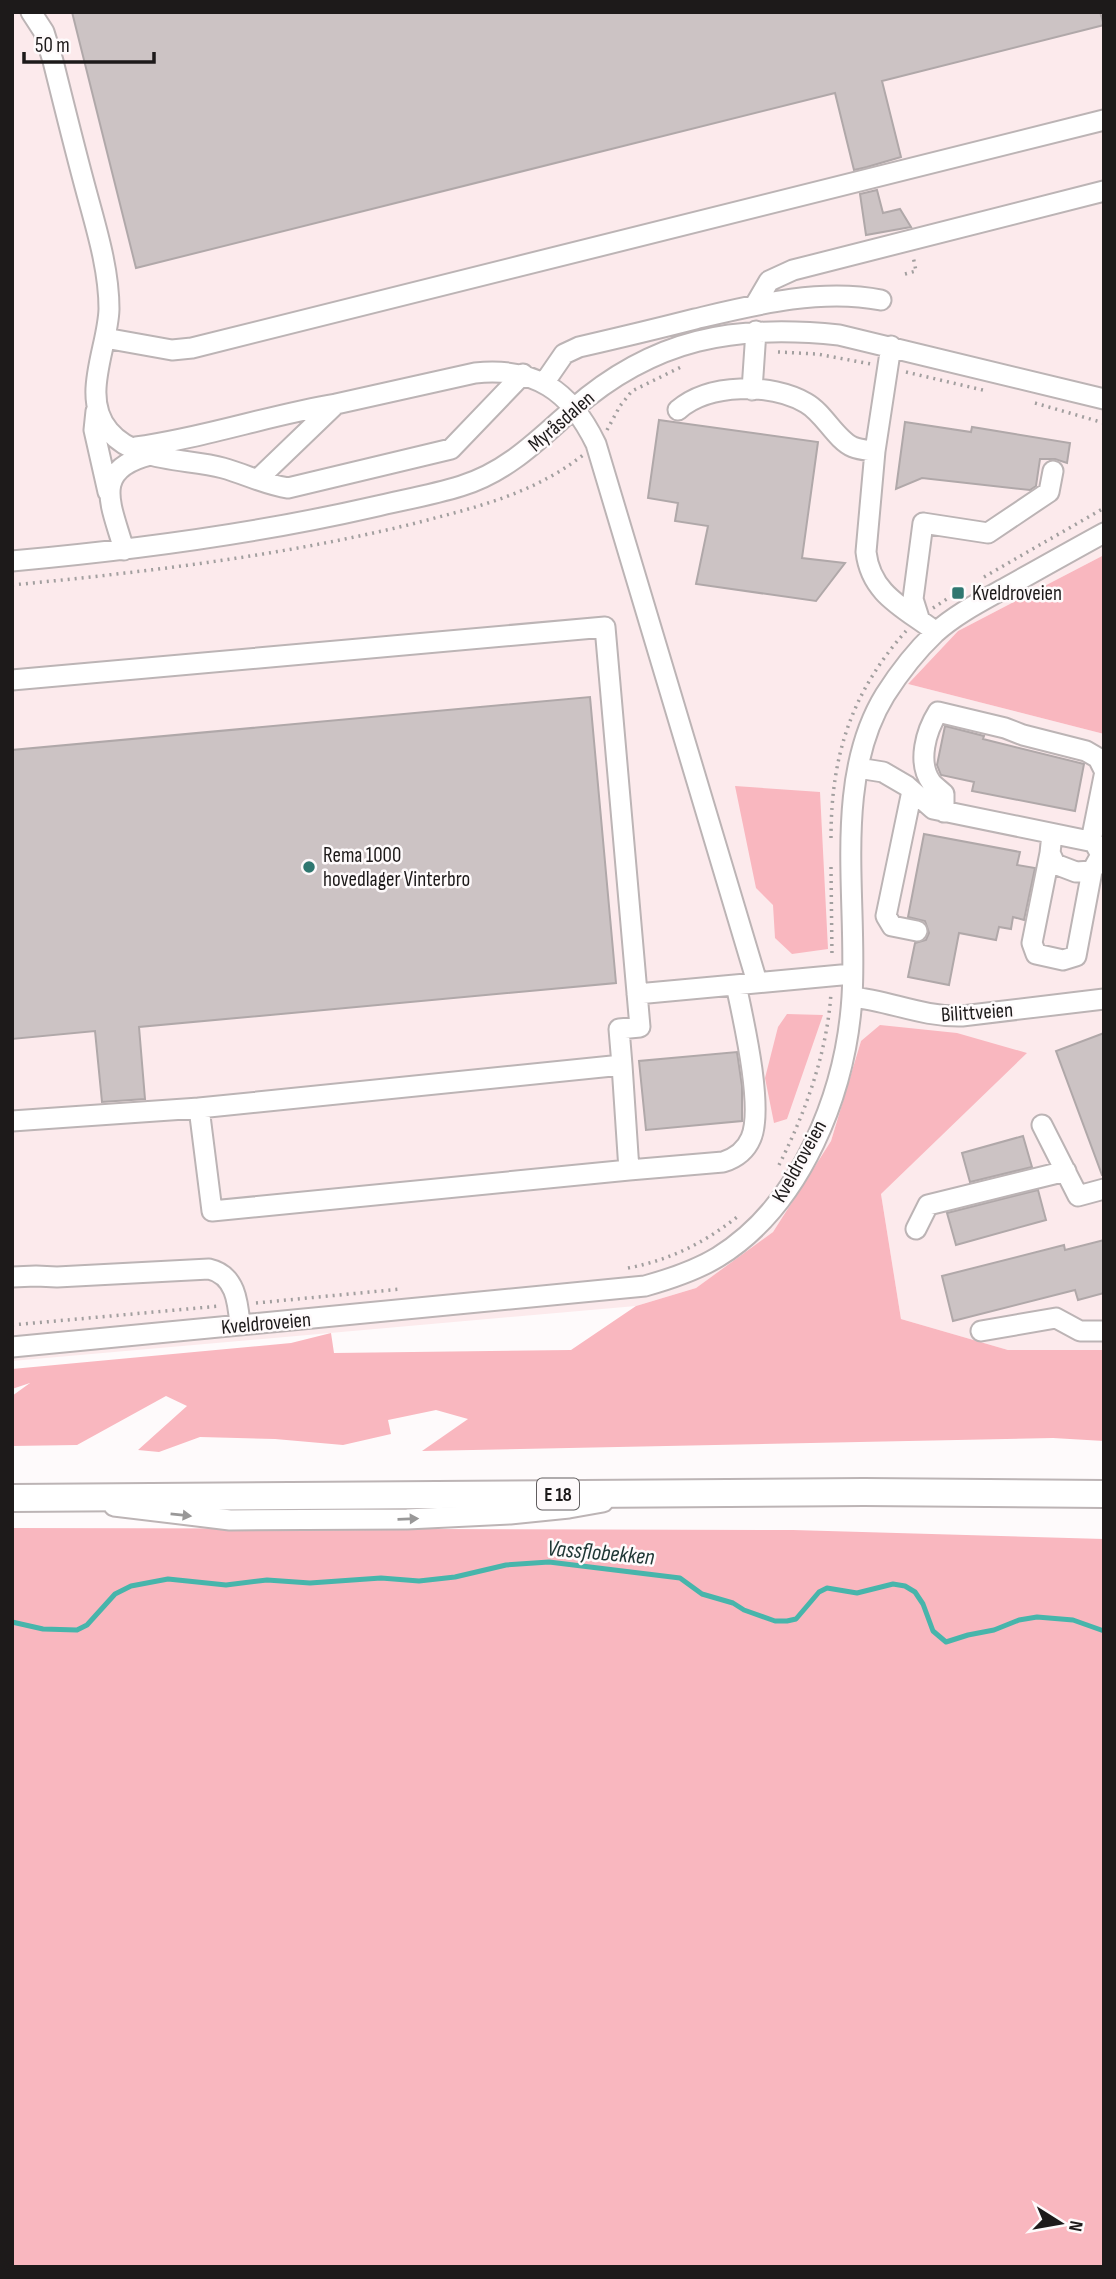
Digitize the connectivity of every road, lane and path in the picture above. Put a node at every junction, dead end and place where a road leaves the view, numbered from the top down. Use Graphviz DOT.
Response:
graph roads {
  1 [pos="31,12"];
  2 [pos="1104,120"];
  3 [pos="1104,191"];
  4 [pos="912,251"];
  5 [pos="909,278"];
  6 [pos="881,300"];
  7 [pos="755,304"];
  8 [pos="756,331"];
  9 [pos="105,338"];
  10 [pos="891,346"];
  11 [pos="754,352"];
  12 [pos="691,364"];
  13 [pos="887,368"];
  14 [pos="523,374"];
  15 [pos="544,383"];
  16 [pos="752,390"];
  17 [pos="995,393"];
  18 [pos="1104,399"];
  19 [pos="1033,402"];
  20 [pos="336,404"];
  21 [pos="575,408"];
  22 [pos="678,410"];
  23 [pos="96,411"];
  24 [pos="1104,423"];
  25 [pos="596,444"];
  26 [pos="130,447"];
  27 [pos="875,451"];
  28 [pos="150,455"];
  29 [pos="1053,471"];
  30 [pos="258,479"];
  31 [pos="108,492"];
  32 [pos="1104,533"];
  33 [pos="124,550"];
  34 [pos="12,561"];
  35 [pos="12,585"];
  36 [pos="919,618"];
  37 [pos="936,632"];
  38 [pos="12,680"];
  39 [pos="858,768"];
  40 [pos="1104,770"];
  41 [pos="1104,776"];
  42 [pos="912,790"];
  43 [pos="943,812"];
  44 [pos="1091,841"];
  45 [pos="1051,843"];
  46 [pos="1092,871"];
  47 [pos="917,931"];
  48 [pos="852,974"];
  49 [pos="757,982"];
  50 [pos="736,985"];
  51 [pos="637,994"];
  52 [pos="852,997"];
  53 [pos="1104,999"];
  54 [pos="622,1065"];
  55 [pos="199,1108"];
  56 [pos="12,1121"];
  57 [pos="1042,1125"];
  58 [pos="629,1170"];
  59 [pos="1066,1171"];
  60 [pos="1104,1189"];
  61 [pos="916,1229"];
  62 [pos="12,1278"];
  63 [pos="240,1325"];
  64 [pos="981,1331"];
  65 [pos="1104,1331"];
  66 [pos="12,1347"];
  67 [pos="1104,1481"];
  68 [pos="12,1488"];
  69 [pos="1104,1494"];
  70 [pos="12,1498"];
  1 -- 9 [label="street"];
  2 -- 9 [label="street"];
  3 -- 7 [label="street"];
  4 -- 5 [label="path"];
  6 -- 7 [label="street"];
  7 -- 15 [label="street"];
  8 -- 10 [label="street, Myråsdalen"];
  8 -- 11 [label="street"];
  8 -- 21 [label="street, Myråsdalen"];
  9 -- 23 [label="street"];
  10 -- 13 [label="street"];
  10 -- 18 [label="street, Myråsdalen"];
  11 -- 13 [label="path"];
  11 -- 16 [label="street"];
  12 -- 25 [label="path"];
  13 -- 17 [label="path"];
  13 -- 27 [label="street"];
  14 -- 15 [label="street"];
  14 -- 20 [label="street"];
  14 -- 30 [label="street"];
  15 -- 21 [label="street"];
  16 -- 22 [label="street"];
  16 -- 27 [label="street"];
  19 -- 24 [label="path"];
  20 -- 26 [label="street"];
  20 -- 30 [label="street"];
  21 -- 25 [label="street"];
  21 -- 33 [label="street, Myråsdalen"];
  23 -- 26 [label="street"];
  23 -- 31 [label="street"];
  25 -- 35 [label="path"];
  25 -- 49 [label="street"];
  26 -- 28 [label="street"];
  27 -- 36 [label="street"];
  28 -- 30 [label="street"];
  28 -- 31 [label="street"];
  29 -- 36 [label="street"];
  31 -- 33 [label="street"];
  32 -- 37 [label="street, Kveldroveien"];
  33 -- 34 [label="street, Myråsdalen"];
  36 -- 37 [label="street"];
  37 -- 39 [label="street, Kveldroveien"];
  38 -- 51 [label="street"];
  39 -- 42 [label="street"];
  39 -- 48 [label="street, Kveldroveien"];
  40 -- 43 [label="street"];
  41 -- 44 [label="street"];
  42 -- 43 [label="street"];
  42 -- 47 [label="street"];
  43 -- 45 [label="street"];
  44 -- 45 [label="street"];
  44 -- 46 [label="street"];
  45 -- 46 [label="street"];
  45 -- 46 [label="street"];
  48 -- 49 [label="street"];
  48 -- 52 [label="street, Kveldroveien"];
  49 -- 50 [label="street"];
  50 -- 51 [label="street"];
  50 -- 58 [label="street"];
  51 -- 54 [label="street"];
  52 -- 53 [label="street, Bilittveien"];
  52 -- 63 [label="street, Kveldroveien"];
  54 -- 55 [label="street"];
  54 -- 58 [label="street"];
  55 -- 56 [label="street"];
  55 -- 58 [label="street"];
  57 -- 59 [label="street"];
  59 -- 60 [label="street"];
  59 -- 61 [label="street"];
  62 -- 63 [label="street"];
  63 -- 66 [label="street, Kveldroveien"];
  64 -- 65 [label="street"];
  67 -- 68 [label="highway, E 18"];
  70 -- 69 [label="highway, E 18, one-way"];
}
